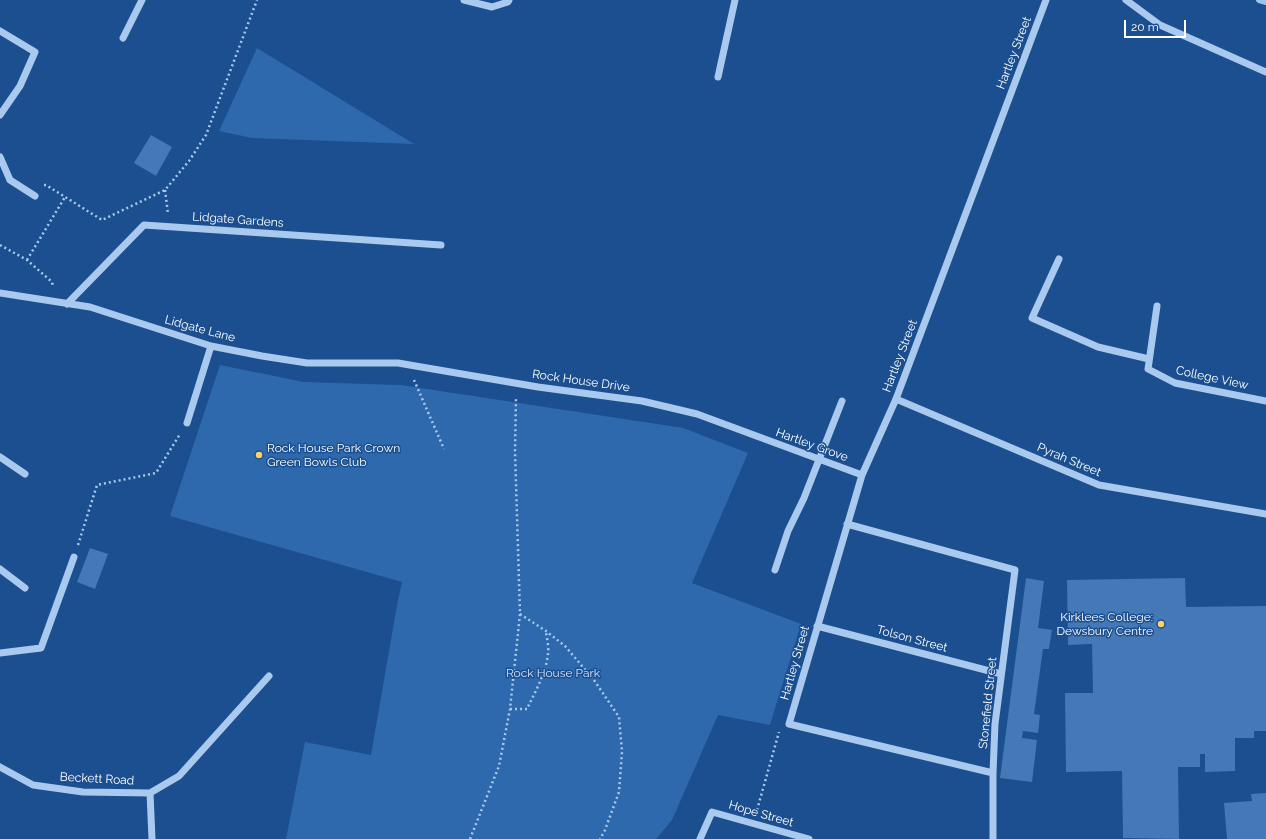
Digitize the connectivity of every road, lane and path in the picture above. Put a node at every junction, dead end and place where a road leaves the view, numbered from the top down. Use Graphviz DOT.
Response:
graph roads {
  1 [pos="142,0"];
  2 [pos="257,0"];
  3 [pos="464,0"];
  4 [pos="509,0"];
  5 [pos="734,0"];
  6 [pos="1046,0"];
  7 [pos="1126,0"];
  8 [pos="0,31"];
  9 [pos="123,38"];
  10 [pos="1266,72"];
  11 [pos="718,77"];
  12 [pos="0,115"];
  13 [pos="0,157"];
  14 [pos="46,185"];
  15 [pos="165,190"];
  16 [pos="34,196"];
  17 [pos="66,197"];
  18 [pos="170,226"];
  19 [pos="0,245"];
  20 [pos="440,245"];
  21 [pos="1059,259"];
  22 [pos="26,260"];
  23 [pos="0,293"];
  24 [pos="54,302"];
  25 [pos="67,304"];
  26 [pos="1158,306"];
  27 [pos="211,346"];
  28 [pos="1149,359"];
  29 [pos="398,363"];
  30 [pos="407,365"];
  31 [pos="516,383"];
  32 [pos="896,400"];
  33 [pos="1266,401"];
  34 [pos="842,402"];
  35 [pos="187,423"];
  36 [pos="756,437"];
  37 [pos="444,449"];
  38 [pos="0,457"];
  39 [pos="819,460"];
  40 [pos="25,474"];
  41 [pos="862,474"];
  42 [pos="1266,514"];
  43 [pos="847,524"];
  44 [pos="74,557"];
  45 [pos="0,569"];
  46 [pos="775,570"];
  47 [pos="25,588"];
  48 [pos="520,614"];
  49 [pos="817,626"];
  50 [pos="546,631"];
  51 [pos="0,653"];
  52 [pos="1001,674"];
  53 [pos="269,676"];
  54 [pos="510,709"];
  55 [pos="789,724"];
  56 [pos="0,767"];
  57 [pos="993,773"];
  58 [pos="150,793"];
  59 [pos="753,824"];
  60 [pos="152,839"];
  61 [pos="470,839"];
  62 [pos="600,839"];
  63 [pos="700,839"];
  64 [pos="809,839"];
  65 [pos="993,839"];
  1 -- 9 [label="street"];
  2 -- 15 [label="path"];
  3 -- 4 [label="street"];
  5 -- 11 [label="street"];
  6 -- 32 [label="street, Hartley Street"];
  7 -- 10 [label="street"];
  8 -- 12 [label="street"];
  13 -- 16 [label="street"];
  14 -- 17 [label="path"];
  15 -- 17 [label="path"];
  15 -- 18 [label="path"];
  17 -- 22 [label="path"];
  18 -- 20 [label="street, Lidgate Gardens"];
  18 -- 25 [label="street, Lidgate Gardens"];
  19 -- 22 [label="path"];
  21 -- 28 [label="street"];
  22 -- 24 [label="path"];
  23 -- 24 [label="street, Lidgate Lane"];
  24 -- 25 [label="street, Lidgate Lane"];
  25 -- 27 [label="street, Lidgate Lane"];
  26 -- 28 [label="street"];
  27 -- 29 [label="street, Lidgate Lane"];
  27 -- 35 [label="street"];
  28 -- 33 [label="street, College View"];
  29 -- 30 [label="street, Rock House Drive"];
  30 -- 31 [label="street, Rock House Drive"];
  30 -- 37 [label="path"];
  31 -- 36 [label="street, Rock House Drive"];
  31 -- 48 [label="path"];
  32 -- 41 [label="street, Hartley Street"];
  32 -- 42 [label="street, Pyrah Street"];
  34 -- 39 [label="street"];
  35 -- 44 [label="path"];
  36 -- 39 [label="street, Hartley Grove"];
  38 -- 40 [label="street"];
  39 -- 41 [label="street, Hartley Grove"];
  39 -- 46 [label="street"];
  41 -- 43 [label="street, Hartley Street"];
  43 -- 49 [label="street, Hartley Street"];
  43 -- 52 [label="street, Stonefield Street"];
  44 -- 51 [label="street"];
  45 -- 47 [label="street"];
  48 -- 50 [label="path"];
  48 -- 54 [label="path"];
  49 -- 52 [label="street, Tolson Street"];
  49 -- 55 [label="street, Hartley Street"];
  50 -- 54 [label="path"];
  50 -- 62 [label="path"];
  52 -- 57 [label="street, Stonefield Street"];
  53 -- 58 [label="street"];
  54 -- 61 [label="path"];
  55 -- 57 [label="street"];
  55 -- 59 [label="path"];
  56 -- 58 [label="street, Beckett Road"];
  57 -- 65 [label="street, Stonefield Street"];
  58 -- 60 [label="street, Beckett Road"];
  59 -- 63 [label="street, Hope Street"];
  59 -- 64 [label="street, Hope Street"];
}
